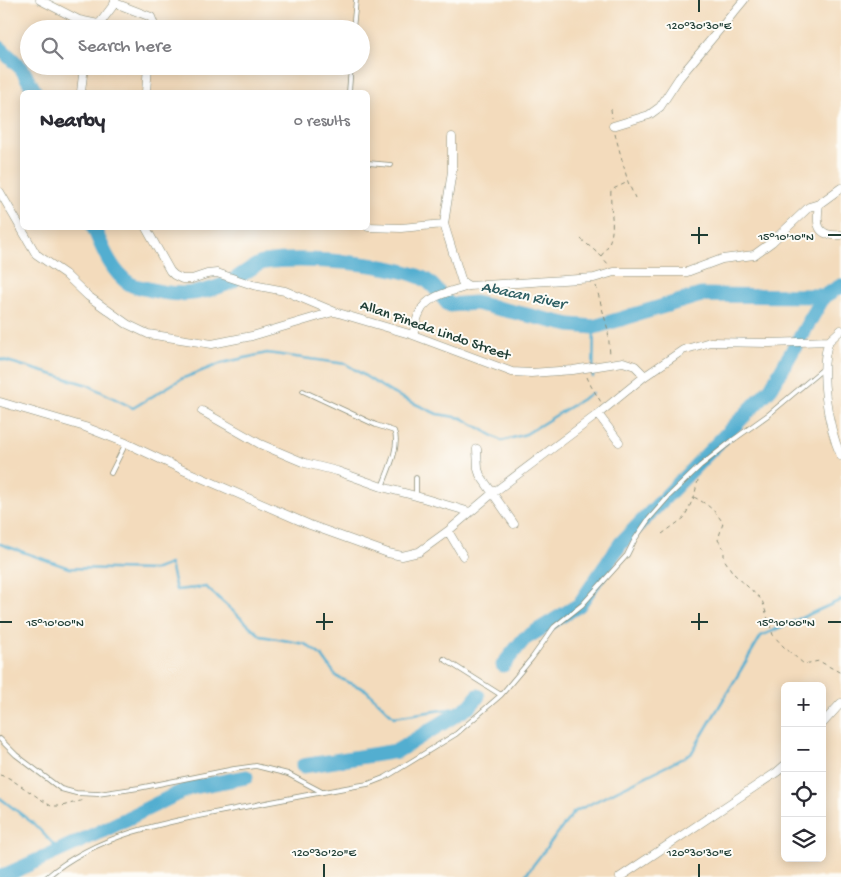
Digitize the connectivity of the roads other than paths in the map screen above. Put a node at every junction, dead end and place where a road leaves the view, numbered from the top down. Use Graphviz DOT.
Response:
graph roads {
  1 [pos="40,0"];
  2 [pos="356,0"];
  3 [pos="744,0"];
  4 [pos="115,2"];
  5 [pos="79,20"];
  6 [pos="102,20"];
  7 [pos="152,20"];
  8 [pos="354,20"];
  9 [pos="83,75"];
  10 [pos="147,75"];
  11 [pos="350,75"];
  12 [pos="80,90"];
  13 [pos="146,90"];
  14 [pos="349,90"];
  15 [pos="613,126"];
  16 [pos="452,137"];
  17 [pos="370,163"];
  18 [pos="391,165"];
  19 [pos="841,188"];
  20 [pos="0,192"];
  21 [pos="819,204"];
  22 [pos="444,224"];
  23 [pos="20,226"];
  24 [pos="370,227"];
  25 [pos="22,230"];
  26 [pos="147,230"];
  27 [pos="841,236"];
  28 [pos="469,286"];
  29 [pos="335,312"];
  30 [pos="841,330"];
  31 [pos="413,335"];
  32 [pos="827,341"];
  33 [pos="825,368"];
  34 [pos="645,376"];
  35 [pos="303,391"];
  36 [pos="0,402"];
  37 [pos="202,411"];
  38 [pos="598,414"];
  39 [pos="619,442"];
  40 [pos="126,443"];
  41 [pos="477,449"];
  42 [pos="840,456"];
  43 [pos="111,473"];
  44 [pos="416,478"];
  45 [pos="382,488"];
  46 [pos="493,493"];
  47 [pos="416,496"];
  48 [pos="470,512"];
  49 [pos="514,524"];
  50 [pos="448,531"];
  51 [pos="463,556"];
  52 [pos="444,659"];
  53 [pos="501,695"];
  54 [pos="841,703"];
  55 [pos="826,720"];
  56 [pos="0,739"];
  57 [pos="781,768"];
  58 [pos="323,792"];
  59 [pos="47,877"];
  60 [pos="620,877"];
  1 -- 5 [label="street"];
  2 -- 8 [label="lane"];
  3 -- 15 [label="street"];
  4 -- 6 [label="street"];
  4 -- 7 [label="street"];
  9 -- 12 [label="street"];
  10 -- 13 [label="street"];
  11 -- 14 [label="lane"];
  16 -- 22 [label="street"];
  17 -- 18 [label="lane"];
  19 -- 21 [label="street"];
  20 -- 23 [label="street"];
  21 -- 27 [label="street"];
  21 -- 28 [label="street"];
  22 -- 24 [label="street"];
  22 -- 28 [label="street"];
  25 -- 29 [label="street"];
  26 -- 29 [label="street, Allan Pineda Lindo Street"];
  28 -- 31 [label="street"];
  29 -- 31 [label="street, Allan Pineda Lindo Street"];
  30 -- 32 [label="street"];
  31 -- 34 [label="street, Allan Pineda Lindo Street"];
  32 -- 33 [label="street"];
  32 -- 34 [label="street"];
  33 -- 42 [label="street"];
  33 -- 53 [label="lane"];
  34 -- 38 [label="street"];
  35 -- 45 [label="lane"];
  36 -- 40 [label="street"];
  37 -- 45 [label="street"];
  38 -- 39 [label="street"];
  38 -- 46 [label="street"];
  40 -- 43 [label="lane"];
  40 -- 50 [label="street"];
  41 -- 46 [label="street"];
  44 -- 47 [label="lane"];
  45 -- 47 [label="street"];
  46 -- 48 [label="street"];
  46 -- 49 [label="street"];
  47 -- 48 [label="street"];
  48 -- 50 [label="street"];
  50 -- 51 [label="street"];
  52 -- 53 [label="lane"];
  53 -- 58 [label="lane"];
  54 -- 55 [label="street"];
  56 -- 58 [label="lane"];
  57 -- 60 [label="street"];
  58 -- 59 [label="lane"];
}
